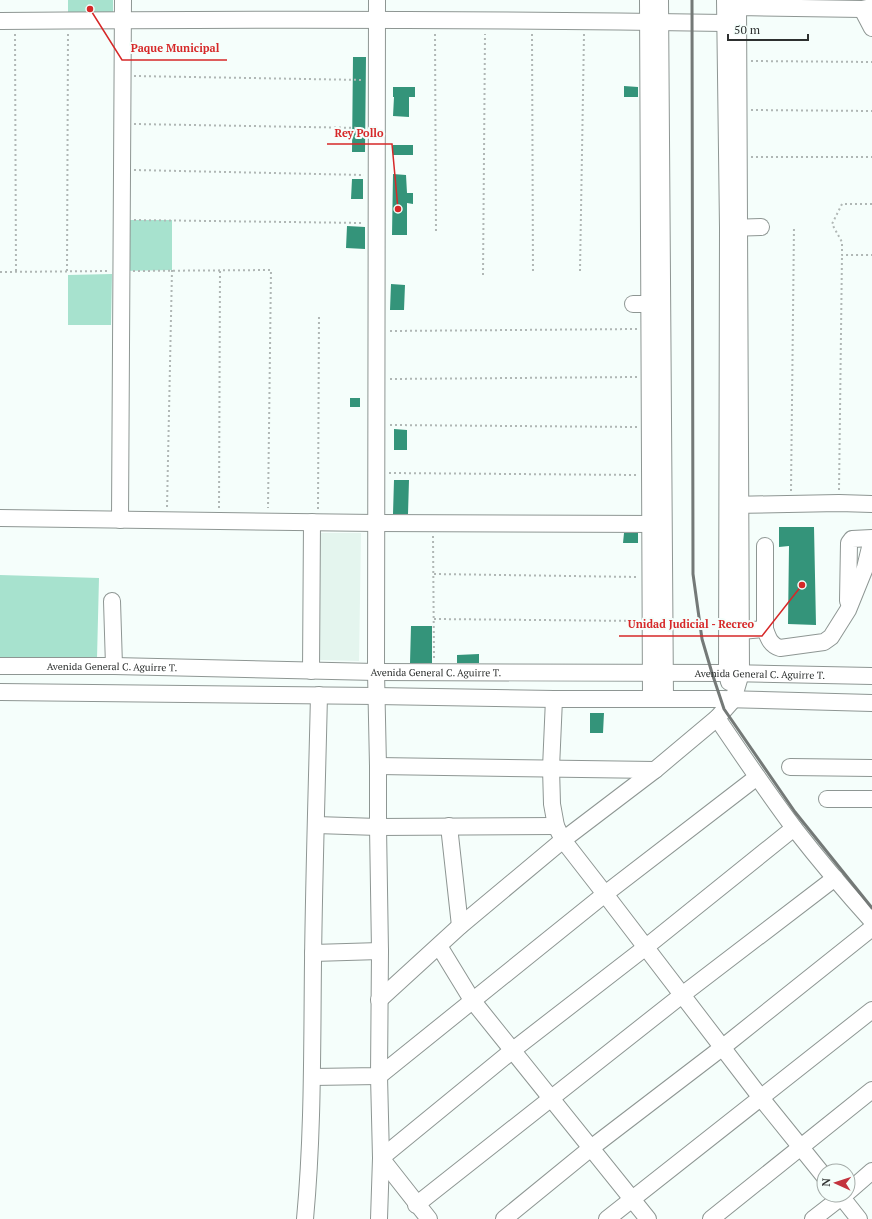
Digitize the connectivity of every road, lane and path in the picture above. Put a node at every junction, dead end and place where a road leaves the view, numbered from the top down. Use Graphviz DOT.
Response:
graph roads {
  1 [pos="123,0"];
  2 [pos="377,0"];
  3 [pos="648,0"];
  4 [pos="660,0"];
  5 [pos="734,2"];
  6 [pos="867,8"];
  7 [pos="68,20"];
  8 [pos="123,20"];
  9 [pos="377,20"];
  10 [pos="436,20"];
  11 [pos="8,21"];
  12 [pos="485,21"];
  13 [pos="532,21"];
  14 [pos="584,21"];
  15 [pos="654,22"];
  16 [pos="725,23"];
  17 [pos="872,28"];
  18 [pos="739,61"];
  19 [pos="872,62"];
  20 [pos="123,76"];
  21 [pos="377,80"];
  22 [pos="739,110"];
  23 [pos="872,111"];
  24 [pos="122,124"];
  25 [pos="377,129"];
  26 [pos="740,157"];
  27 [pos="872,158"];
  28 [pos="122,170"];
  29 [pos="377,175"];
  30 [pos="872,204"];
  31 [pos="122,220"];
  32 [pos="377,223"];
  33 [pos="794,226"];
  34 [pos="761,227"];
  35 [pos="734,228"];
  36 [pos="436,234"];
  37 [pos="842,255"];
  38 [pos="872,255"];
  39 [pos="172,270"];
  40 [pos="220,270"];
  41 [pos="271,270"];
  42 [pos="580,271"];
  43 [pos="16,272"];
  44 [pos="67,272"];
  45 [pos="533,274"];
  46 [pos="483,275"];
  47 [pos="633,304"];
  48 [pos="656,304"];
  49 [pos="319,314"];
  50 [pos="650,329"];
  51 [pos="376,331"];
  52 [pos="650,376"];
  53 [pos="376,379"];
  54 [pos="376,425"];
  55 [pos="650,427"];
  56 [pos="376,473"];
  57 [pos="650,475"];
  58 [pos="839,503"];
  59 [pos="791,504"];
  60 [pos="872,504"];
  61 [pos="734,505"];
  62 [pos="0,518"];
  63 [pos="120,520"];
  64 [pos="167,520"];
  65 [pos="219,521"];
  66 [pos="268,522"];
  67 [pos="315,522"];
  68 [pos="376,523"];
  69 [pos="433,523"];
  70 [pos="658,524"];
  71 [pos="872,538"];
  72 [pos="765,546"];
  73 [pos="434,574"];
  74 [pos="651,577"];
  75 [pos="112,601"];
  76 [pos="434,619"];
  77 [pos="651,621"];
  78 [pos="765,629"];
  79 [pos="734,631"];
  80 [pos="0,666"];
  81 [pos="56,666"];
  82 [pos="114,666"];
  83 [pos="311,671"];
  84 [pos="376,672"];
  85 [pos="435,672"];
  86 [pos="658,673"];
  87 [pos="734,673"];
  88 [pos="872,676"];
  89 [pos="0,692"];
  90 [pos="56,692"];
  91 [pos="319,695"];
  92 [pos="376,696"];
  93 [pos="554,699"];
  94 [pos="658,699"];
  95 [pos="733,700"];
  96 [pos="872,702"];
  97 [pos="717,718"];
  98 [pos="378,766"];
  99 [pos="790,767"];
  100 [pos="551,768"];
  101 [pos="872,768"];
  102 [pos="655,770"];
  103 [pos="757,777"];
  104 [pos="827,799"];
  105 [pos="872,799"];
  106 [pos="316,825"];
  107 [pos="378,826"];
  108 [pos="449,826"];
  109 [pos="794,828"];
  110 [pos="559,833"];
  111 [pos="835,878"];
  112 [pos="605,894"];
  113 [pos="872,921"];
  114 [pos="460,926"];
  115 [pos="872,928"];
  116 [pos="439,946"];
  117 [pos="646,947"];
  118 [pos="380,951"];
  119 [pos="313,953"];
  120 [pos="682,995"];
  121 [pos="379,1000"];
  122 [pos="472,1000"];
  123 [pos="872,1010"];
  124 [pos="723,1047"];
  125 [pos="513,1050"];
  126 [pos="379,1076"];
  127 [pos="312,1077"];
  128 [pos="872,1090"];
  129 [pos="761,1098"];
  130 [pos="552,1099"];
  131 [pos="591,1148"];
  132 [pos="800,1148"];
  133 [pos="381,1158"];
  134 [pos="816,1167"];
  135 [pos="872,1172"];
  136 [pos="856,1185"];
  137 [pos="632,1198"];
  138 [pos="833,1203"];
  139 [pos="848,1203"];
  140 [pos="416,1204"];
  141 [pos="305,1219"];
  142 [pos="379,1219"];
  143 [pos="429,1219"];
  144 [pos="504,1219"];
  145 [pos="607,1219"];
  146 [pos="648,1219"];
  147 [pos="711,1219"];
  148 [pos="813,1219"];
  149 [pos="859,1219"];
  1 -- 8 [label="street"];
  2 -- 9 [label="street"];
  3 -- 15 [label="street"];
  4 -- 15 [label="street"];
  5 -- 6 [label="street"];
  5 -- 16 [label="street"];
  5 -- 18 [label="street"];
  6 -- 17 [label="street"];
  7 -- 8 [label="street"];
  7 -- 11 [label="street"];
  7 -- 44 [label="path"];
  8 -- 9 [label="street"];
  8 -- 20 [label="street"];
  9 -- 10 [label="street"];
  9 -- 21 [label="street"];
  10 -- 12 [label="street"];
  10 -- 36 [label="path"];
  11 -- 43 [label="path"];
  12 -- 13 [label="street"];
  12 -- 46 [label="path"];
  13 -- 14 [label="street"];
  13 -- 45 [label="path"];
  14 -- 15 [label="street"];
  14 -- 42 [label="path"];
  15 -- 16 [label="street"];
  15 -- 48 [label="street"];
  16 -- 35 [label="street"];
  18 -- 19 [label="path"];
  18 -- 22 [label="street"];
  20 -- 21 [label="path"];
  20 -- 24 [label="street"];
  21 -- 25 [label="street"];
  22 -- 23 [label="path"];
  22 -- 26 [label="street"];
  24 -- 25 [label="path"];
  24 -- 28 [label="street"];
  25 -- 29 [label="street"];
  26 -- 27 [label="path"];
  26 -- 35 [label="street"];
  28 -- 29 [label="path"];
  28 -- 31 [label="street"];
  29 -- 32 [label="street"];
  30 -- 37 [label="path"];
  31 -- 32 [label="path"];
  31 -- 63 [label="street"];
  32 -- 51 [label="street"];
  33 -- 59 [label="path"];
  34 -- 35 [label="street"];
  35 -- 61 [label="street"];
  37 -- 38 [label="path"];
  37 -- 58 [label="path"];
  39 -- 64 [label="path"];
  40 -- 65 [label="path"];
  41 -- 66 [label="path"];
  47 -- 48 [label="street"];
  48 -- 50 [label="street"];
  48 -- 70 [label="street"];
  49 -- 67 [label="path"];
  50 -- 51 [label="path"];
  50 -- 52 [label="street"];
  51 -- 53 [label="street"];
  52 -- 53 [label="path"];
  52 -- 55 [label="street"];
  53 -- 54 [label="street"];
  54 -- 55 [label="path"];
  54 -- 56 [label="street"];
  55 -- 57 [label="street"];
  56 -- 57 [label="path"];
  56 -- 68 [label="street"];
  57 -- 70 [label="street"];
  58 -- 59 [label="street"];
  58 -- 60 [label="street"];
  59 -- 61 [label="street"];
  61 -- 79 [label="street"];
  62 -- 63 [label="street"];
  63 -- 64 [label="street"];
  64 -- 65 [label="street"];
  65 -- 66 [label="street"];
  66 -- 67 [label="street"];
  67 -- 68 [label="street"];
  67 -- 83 [label="street"];
  68 -- 69 [label="street"];
  68 -- 84 [label="street"];
  69 -- 70 [label="street"];
  69 -- 73 [label="path"];
  70 -- 74 [label="street"];
  70 -- 86 [label="street"];
  71 -- 78 [label="street"];
  72 -- 78 [label="street"];
  73 -- 74 [label="path"];
  73 -- 76 [label="path"];
  74 -- 77 [label="street"];
  75 -- 82 [label="street"];
  76 -- 77 [label="path"];
  76 -- 85 [label="path"];
  77 -- 86 [label="street"];
  78 -- 79 [label="street"];
  79 -- 87 [label="street"];
  80 -- 81 [label="street, Avenida General C. Aguirre T."];
  81 -- 82 [label="street, Avenida General C. Aguirre T."];
  81 -- 90 [label="street"];
  82 -- 83 [label="street, Avenida General C. Aguirre T."];
  83 -- 84 [label="street, Avenida General C. Aguirre T."];
  84 -- 85 [label="street, Avenida General C. Aguirre T."];
  84 -- 92 [label="street"];
  85 -- 86 [label="street, Avenida General C. Aguirre T."];
  86 -- 87 [label="street, Avenida General C. Aguirre T."];
  86 -- 94 [label="street"];
  87 -- 88 [label="street, Avenida General C. Aguirre T."];
  87 -- 95 [label="street"];
  89 -- 90 [label="street"];
  90 -- 91 [label="street"];
  91 -- 92 [label="street"];
  91 -- 106 [label="street"];
  92 -- 93 [label="street"];
  92 -- 98 [label="street"];
  93 -- 94 [label="street"];
  93 -- 100 [label="street"];
  94 -- 95 [label="street"];
  95 -- 96 [label="street"];
  95 -- 97 [label="street"];
  97 -- 102 [label="street"];
  97 -- 103 [label="street"];
  98 -- 100 [label="street"];
  98 -- 107 [label="street"];
  99 -- 101 [label="street"];
  100 -- 102 [label="street"];
  100 -- 110 [label="street"];
  102 -- 110 [label="street"];
  103 -- 109 [label="street"];
  103 -- 112 [label="street"];
  104 -- 105 [label="street"];
  106 -- 107 [label="street"];
  106 -- 119 [label="street"];
  107 -- 108 [label="street"];
  107 -- 118 [label="street"];
  108 -- 110 [label="street"];
  108 -- 114 [label="street"];
  109 -- 111 [label="street"];
  109 -- 117 [label="street"];
  110 -- 112 [label="street"];
  110 -- 114 [label="street"];
  111 -- 113 [label="street"];
  111 -- 120 [label="street"];
  112 -- 117 [label="street"];
  112 -- 122 [label="street"];
  114 -- 116 [label="street"];
  115 -- 124 [label="street"];
  116 -- 121 [label="street"];
  116 -- 122 [label="street"];
  117 -- 120 [label="street"];
  117 -- 125 [label="street"];
  118 -- 119 [label="street"];
  118 -- 121 [label="street"];
  119 -- 127 [label="street"];
  120 -- 124 [label="street"];
  120 -- 130 [label="street"];
  121 -- 126 [label="street"];
  122 -- 125 [label="street"];
  122 -- 126 [label="street"];
  123 -- 129 [label="street"];
  124 -- 129 [label="street"];
  124 -- 131 [label="street"];
  125 -- 130 [label="street"];
  125 -- 133 [label="street"];
  126 -- 127 [label="street"];
  126 -- 133 [label="street"];
  127 -- 141 [label="street"];
  128 -- 132 [label="street"];
  129 -- 132 [label="street"];
  129 -- 137 [label="street"];
  130 -- 131 [label="street"];
  130 -- 140 [label="street"];
  131 -- 137 [label="street"];
  131 -- 144 [label="street"];
  132 -- 134 [label="street"];
  132 -- 147 [label="street"];
  133 -- 140 [label="street"];
  133 -- 142 [label="street"];
  135 -- 136 [label="street"];
  137 -- 145 [label="street"];
  137 -- 146 [label="street"];
  138 -- 148 [label="street"];
  139 -- 149 [label="street"];
  140 -- 143 [label="street"];
}
